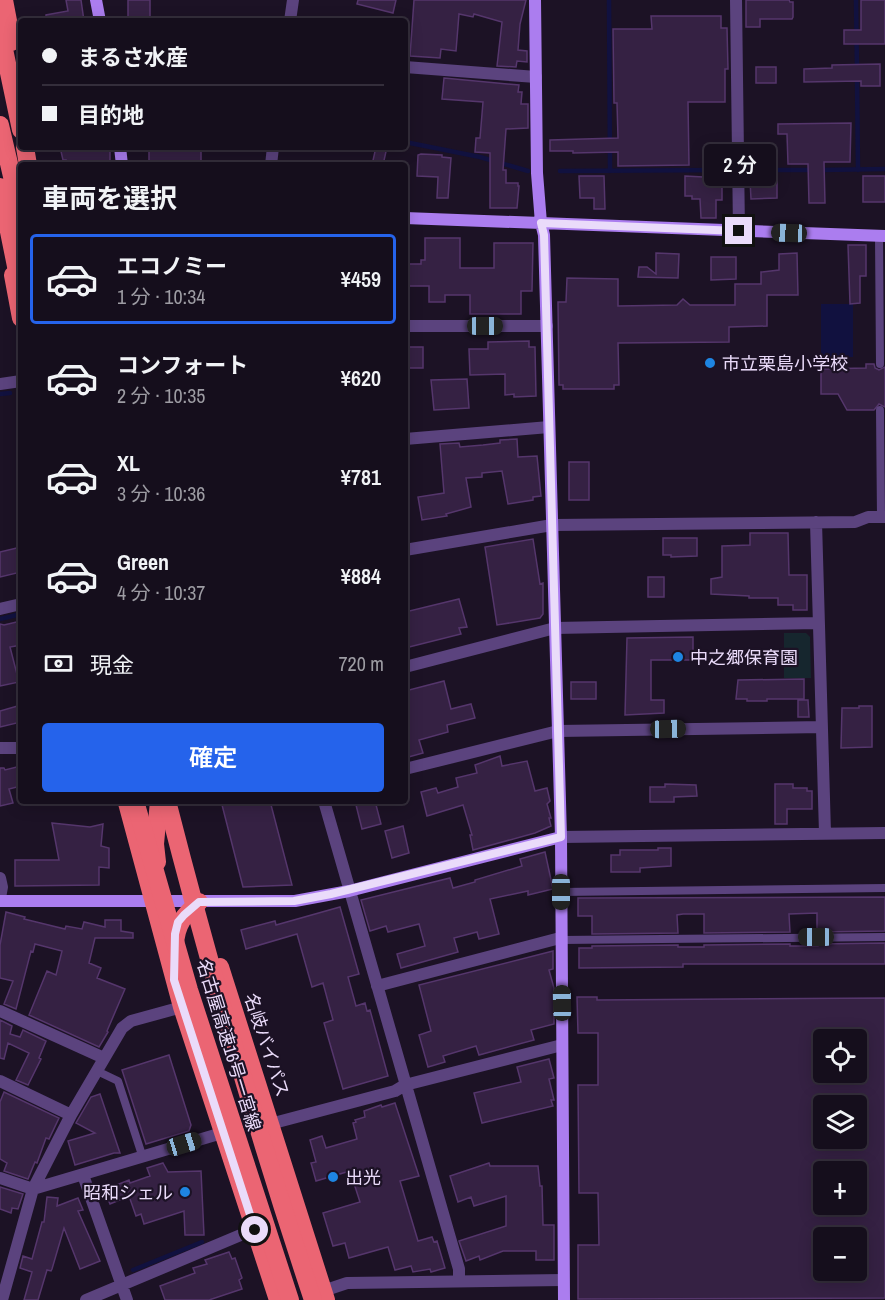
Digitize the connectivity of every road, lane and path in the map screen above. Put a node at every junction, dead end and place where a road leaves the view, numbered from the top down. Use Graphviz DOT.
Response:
graph roads {
  1 [pos="4,0"];
  2 [pos="96,0"];
  3 [pos="293,0"];
  4 [pos="535,0"];
  5 [pos="736,0"];
  6 [pos="99,18"];
  7 [pos="290,18"];
  8 [pos="0,30"];
  9 [pos="408,67"];
  10 [pos="18,72"];
  11 [pos="536,77"];
  12 [pos="18,116"];
  13 [pos="0,125"];
  14 [pos="0,187"];
  15 [pos="0,200"];
  16 [pos="18,202"];
  17 [pos="18,202"];
  18 [pos="0,208"];
  19 [pos="408,218"];
  20 [pos="541,223"];
  21 [pos="739,231"];
  22 [pos="882,236"];
  23 [pos="18,276"];
  24 [pos="18,302"];
  25 [pos="408,326"];
  26 [pos="547,326"];
  27 [pos="880,363"];
  28 [pos="18,381"];
  29 [pos="0,384"];
  30 [pos="880,410"];
  31 [pos="549,427"];
  32 [pos="408,439"];
  33 [pos="883,517"];
  34 [pos="816,522"];
  35 [pos="552,525"];
  36 [pos="408,549"];
  37 [pos="18,605"];
  38 [pos="0,609"];
  39 [pos="818,623"];
  40 [pos="555,628"];
  41 [pos="408,666"];
  42 [pos="822,727"];
  43 [pos="558,731"];
  44 [pos="0,748"];
  45 [pos="18,748"];
  46 [pos="408,768"];
  47 [pos="127,804"];
  48 [pos="136,804"];
  49 [pos="159,804"];
  50 [pos="168,804"];
  51 [pos="176,804"];
  52 [pos="325,804"];
  53 [pos="825,833"];
  54 [pos="885,833"];
  55 [pos="561,837"];
  56 [pos="0,878"];
  57 [pos="885,888"];
  58 [pos="349,891"];
  59 [pos="561,892"];
  60 [pos="0,899"];
  61 [pos="152,901"];
  62 [pos="199,902"];
  63 [pos="885,937"];
  64 [pos="561,939"];
  65 [pos="174,980"];
  66 [pos="377,986"];
  67 [pos="182,1007"];
  68 [pos="0,1011"];
  69 [pos="562,1045"];
  70 [pos="104,1058"];
  71 [pos="97,1071"];
  72 [pos="0,1081"];
  73 [pos="405,1085"];
  74 [pos="71,1115"];
  75 [pos="270,1124"];
  76 [pos="222,1133"];
  77 [pos="142,1158"];
  78 [pos="83,1175"];
  79 [pos="0,1178"];
  80 [pos="33,1189"];
  81 [pos="255,1230"];
  82 [pos="459,1280"];
  83 [pos="563,1280"];
  84 [pos="123,1285"];
  85 [pos="3,1287"];
  86 [pos="320,1297"];
  87 [pos="2,1300"];
  88 [pos="86,1300"];
  89 [pos="127,1300"];
  90 [pos="278,1300"];
  91 [pos="290,1300"];
  92 [pos="564,1300"];
  1 -- 10 [label="highway"];
  2 -- 6 [label="street"];
  3 -- 7 [label="street"];
  4 -- 11 [label="street"];
  5 -- 21 [label="street"];
  8 -- 12 [label="highway"];
  9 -- 11 [label="street"];
  11 -- 20 [label="street"];
  13 -- 16 [label="highway, bridge"];
  14 -- 23 [label="highway, bridge"];
  15 -- 17 [label="street"];
  18 -- 24 [label="highway"];
  19 -- 20 [label="street"];
  20 -- 21 [label="street"];
  20 -- 26 [label="street"];
  21 -- 22 [label="street"];
  22 -- 27 [label="lane"];
  25 -- 26 [label="street"];
  26 -- 31 [label="street"];
  28 -- 29 [label="street"];
  30 -- 33 [label="lane"];
  31 -- 32 [label="street"];
  31 -- 35 [label="street"];
  33 -- 34 [label="street"];
  34 -- 35 [label="street"];
  34 -- 39 [label="street"];
  35 -- 36 [label="street"];
  35 -- 40 [label="street"];
  37 -- 38 [label="street"];
  39 -- 40 [label="street"];
  39 -- 42 [label="street"];
  40 -- 41 [label="street"];
  40 -- 43 [label="street"];
  42 -- 43 [label="street"];
  42 -- 53 [label="street"];
  43 -- 46 [label="street"];
  43 -- 55 [label="street"];
  44 -- 45 [label="street"];
  47 -- 61 [label="highway"];
  48 -- 91 [label="highway, 名古屋高速16号一宮線, bridge"];
  49 -- 61 [label="highway"];
  50 -- 86 [label="highway, 名古屋高速16号一宮線, bridge"];
  51 -- 62 [label="highway, 名岐バイパス"];
  52 -- 58 [label="street"];
  53 -- 54 [label="street"];
  53 -- 55 [label="street"];
  55 -- 58 [label="street"];
  55 -- 59 [label="street"];
  56 -- 60 [label="street"];
  57 -- 59 [label="lane"];
  58 -- 62 [label="street"];
  58 -- 66 [label="street"];
  59 -- 64 [label="street"];
  60 -- 61 [label="street"];
  61 -- 62 [label="street"];
  61 -- 65 [label="highway"];
  62 -- 65 [label="highway"];
  62 -- 75 [label="highway, 名岐バイパス"];
  63 -- 64 [label="lane"];
  64 -- 66 [label="street"];
  64 -- 69 [label="street"];
  65 -- 67 [label="highway"];
  66 -- 73 [label="street"];
  67 -- 70 [label="street"];
  67 -- 76 [label="highway"];
  68 -- 70 [label="street"];
  69 -- 73 [label="street"];
  69 -- 83 [label="street"];
  70 -- 71 [label="street"];
  71 -- 74 [label="street"];
  71 -- 77 [label="lane"];
  72 -- 74 [label="street"];
  73 -- 75 [label="street"];
  73 -- 82 [label="street"];
  74 -- 80 [label="street"];
  75 -- 86 [label="highway, 名岐バイパス"];
  76 -- 77 [label="street"];
  76 -- 81 [label="highway"];
  77 -- 78 [label="street"];
  78 -- 80 [label="street"];
  78 -- 84 [label="street"];
  79 -- 80 [label="street"];
  80 -- 85 [label="street"];
  81 -- 84 [label="street"];
  81 -- 90 [label="highway"];
  82 -- 83 [label="street"];
  82 -- 86 [label="street"];
  83 -- 92 [label="street"];
  84 -- 88 [label="street"];
  84 -- 89 [label="street"];
  85 -- 87 [label="street"];
}
